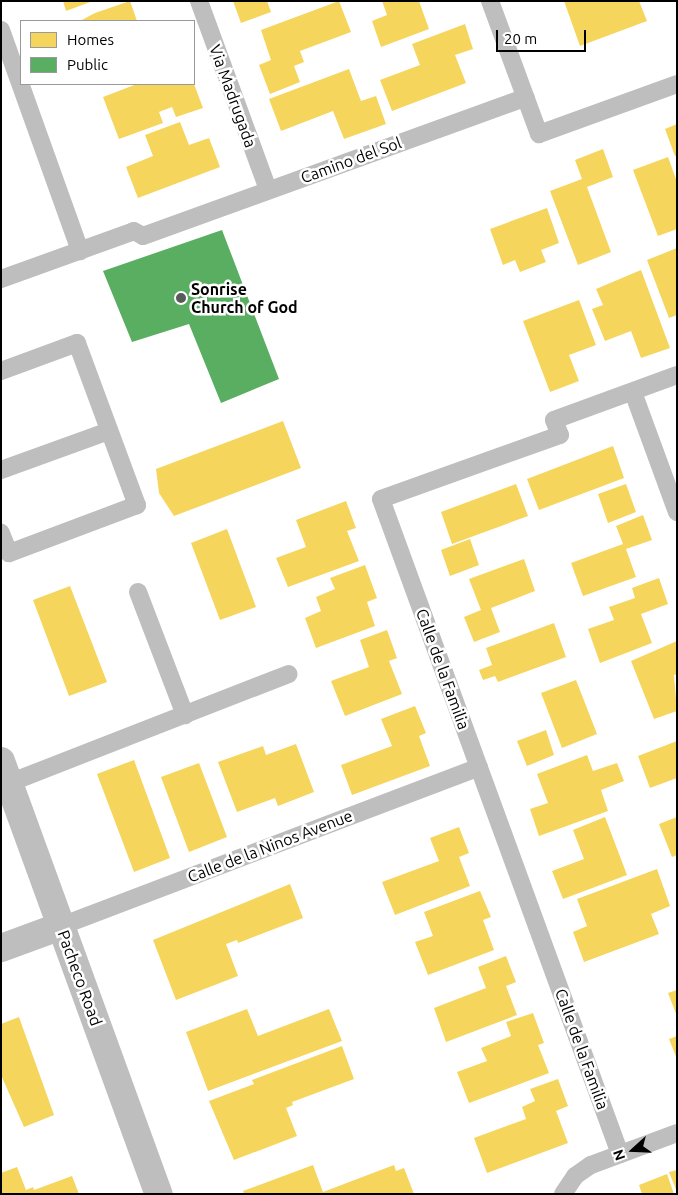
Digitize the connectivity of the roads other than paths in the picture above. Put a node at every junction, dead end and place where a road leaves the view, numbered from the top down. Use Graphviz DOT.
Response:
graph roads {
  1 [pos="199,1"];
  2 [pos="490,1"];
  3 [pos="1,30"];
  4 [pos="20,83"];
  5 [pos="677,84"];
  6 [pos="21,85"];
  7 [pos="526,97"];
  8 [pos="268,190"];
  9 [pos="80,251"];
  10 [pos="1,279"];
  11 [pos="1,371"];
  12 [pos="677,376"];
  13 [pos="633,392"];
  14 [pos="109,431"];
  15 [pos="1,470"];
  16 [pos="677,512"];
  17 [pos="1,533"];
  18 [pos="138,592"];
  19 [pos="289,674"];
  20 [pos="185,715"];
  21 [pos="479,767"];
  22 [pos="5,772"];
  23 [pos="61,926"];
  24 [pos="1,948"];
  25 [pos="677,1133"];
  26 [pos="620,1154"];
  27 [pos="159,1194"];
  28 [pos="563,1194"];
  1 -- 8 [label="lane, Via Madrugada"];
  2 -- 7 [label="lane"];
  3 -- 4 [label="lane"];
  5 -- 7 [label="lane"];
  6 -- 9 [label="lane"];
  7 -- 8 [label="lane, Camino del Sol"];
  8 -- 9 [label="lane, Camino del Sol"];
  9 -- 10 [label="lane, Camino del Sol"];
  11 -- 14 [label="lane"];
  12 -- 13 [label="lane, Calle de la Familia"];
  13 -- 16 [label="lane"];
  13 -- 21 [label="lane, Calle de la Familia"];
  14 -- 15 [label="lane"];
  14 -- 17 [label="lane"];
  18 -- 20 [label="lane"];
  19 -- 20 [label="lane"];
  20 -- 22 [label="lane"];
  21 -- 23 [label="lane, Calle de la Ninos Avenue"];
  21 -- 26 [label="lane, Calle de la Familia"];
  22 -- 23 [label="street, Pacheco Road"];
  23 -- 24 [label="street"];
  23 -- 27 [label="street, Pacheco Road"];
  25 -- 26 [label="lane"];
  26 -- 28 [label="lane"];
}
